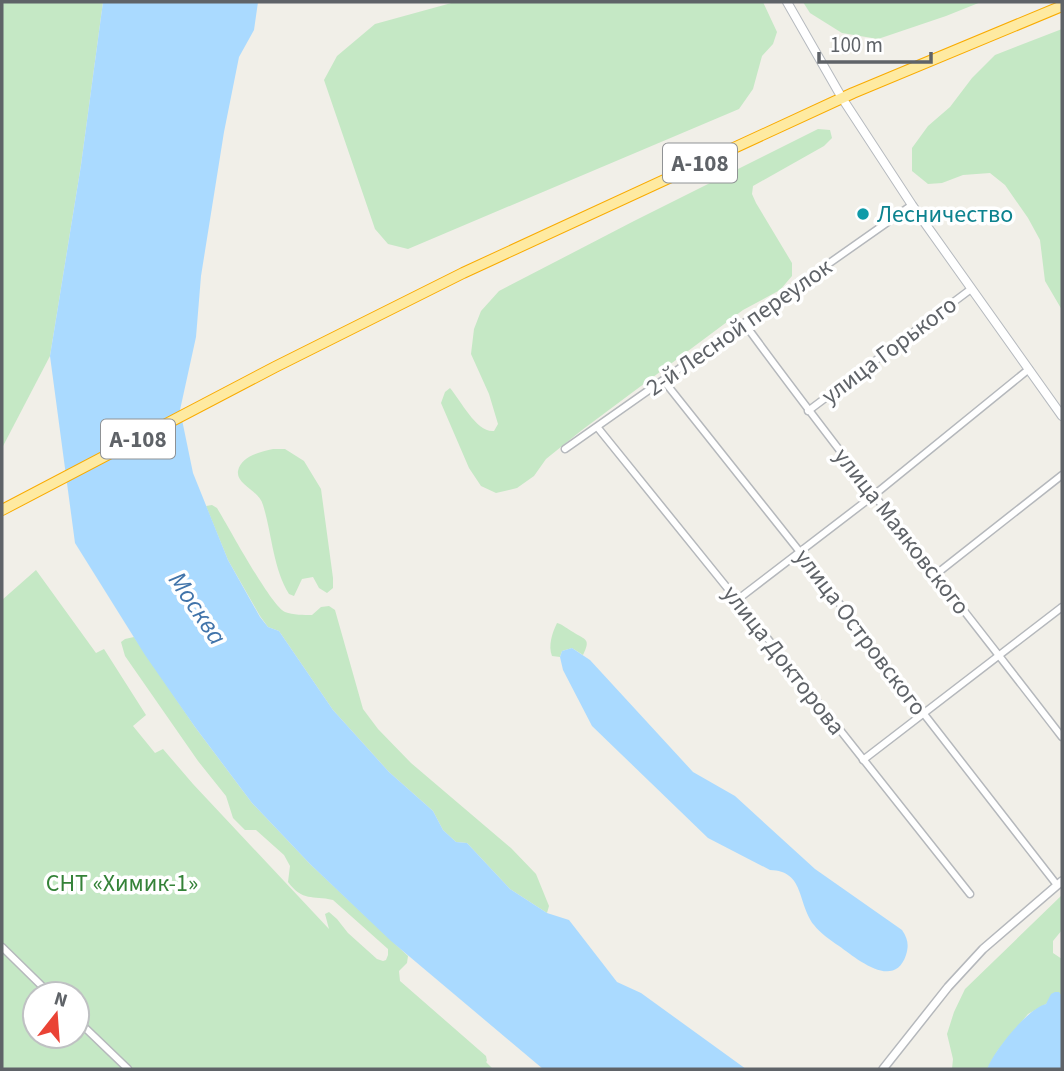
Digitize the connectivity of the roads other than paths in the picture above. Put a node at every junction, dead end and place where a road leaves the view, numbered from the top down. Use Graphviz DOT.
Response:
graph roads {
  1 [pos="787,2"];
  2 [pos="1062,6"];
  3 [pos="842,98"];
  4 [pos="912,205"];
  5 [pos="971,289"];
  6 [pos="744,323"];
  7 [pos="1029,369"];
  8 [pos="664,381"];
  9 [pos="808,411"];
  10 [pos="1062,416"];
  11 [pos="598,428"];
  12 [pos="565,449"];
  13 [pos="1062,475"];
  14 [pos="874,495"];
  15 [pos="2,510"];
  16 [pos="800,551"];
  17 [pos="934,575"];
  18 [pos="737,600"];
  19 [pos="1062,607"];
  20 [pos="1000,656"];
  21 [pos="924,714"];
  22 [pos="1062,737"];
  23 [pos="863,760"];
  24 [pos="1060,883"];
  25 [pos="970,894"];
  26 [pos="2,947"];
  27 [pos="36,980"];
  28 [pos="91,1033"];
  29 [pos="128,1069"];
  30 [pos="883,1069"];
  1 -- 3 [label="main road, улица Горького"];
  2 -- 3 [label="highway, А-108"];
  3 -- 4 [label="main road, улица Горького"];
  3 -- 15 [label="highway, А-108"];
  4 -- 5 [label="main road, улица Горького"];
  4 -- 6 [label="street, 2-й Лесной переулок"];
  5 -- 7 [label="main road, улица Горького"];
  5 -- 9 [label="street, улица Горького"];
  6 -- 8 [label="street, 2-й Лесной переулок"];
  6 -- 9 [label="street, улица Маяковского"];
  7 -- 10 [label="main road, улица Горького"];
  7 -- 14 [label="street"];
  8 -- 11 [label="street, 2-й Лесной переулок"];
  8 -- 16 [label="street, улица Островского"];
  9 -- 14 [label="street, улица Маяковского"];
  11 -- 12 [label="street, 2-й Лесной переулок"];
  11 -- 18 [label="street, улица Докторова"];
  13 -- 17 [label="street"];
  14 -- 16 [label="street"];
  14 -- 17 [label="street, улица Маяковского"];
  16 -- 18 [label="street"];
  16 -- 21 [label="street, улица Островского"];
  17 -- 20 [label="street, улица Маяковского"];
  18 -- 23 [label="street, улица Докторова"];
  19 -- 20 [label="street"];
  20 -- 21 [label="street"];
  20 -- 22 [label="street, улица Маяковского"];
  21 -- 23 [label="street"];
  21 -- 24 [label="street, улица Островского"];
  23 -- 25 [label="street, улица Докторова"];
  24 -- 30 [label="street"];
  26 -- 27 [label="street"];
  28 -- 29 [label="street"];
}
